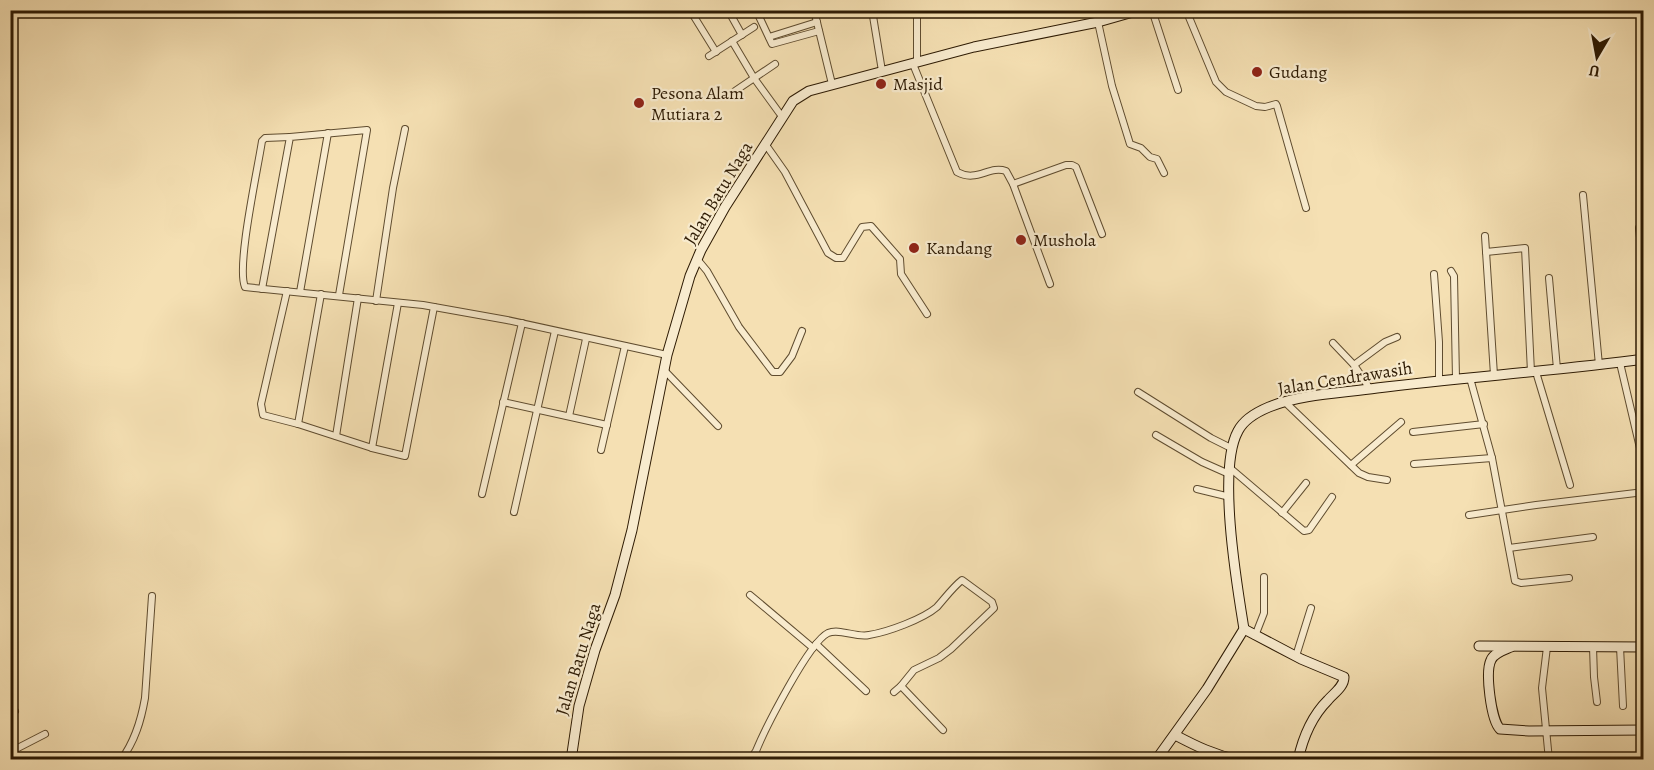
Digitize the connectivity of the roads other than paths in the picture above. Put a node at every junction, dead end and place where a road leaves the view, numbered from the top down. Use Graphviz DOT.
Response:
graph roads {
  1 [pos="690,10"];
  2 [pos="728,10"];
  3 [pos="756,10"];
  4 [pos="814,10"];
  5 [pos="872,10"];
  6 [pos="917,10"];
  7 [pos="1140,10"];
  8 [pos="1152,10"];
  9 [pos="1186,10"];
  10 [pos="817,22"];
  11 [pos="1098,22"];
  12 [pos="754,27"];
  13 [pos="819,31"];
  14 [pos="742,35"];
  15 [pos="769,37"];
  16 [pos="732,41"];
  17 [pos="716,52"];
  18 [pos="709,56"];
  19 [pos="915,63"];
  20 [pos="775,64"];
  21 [pos="882,71"];
  22 [pos="754,78"];
  23 [pos="832,84"];
  24 [pos="1178,90"];
  25 [pos="735,91"];
  26 [pos="783,118"];
  27 [pos="405,129"];
  28 [pos="328,133"];
  29 [pos="290,137"];
  30 [pos="766,145"];
  31 [pos="1164,173"];
  32 [pos="1013,184"];
  33 [pos="1583,195"];
  34 [pos="1306,208"];
  35 [pos="1639,228"];
  36 [pos="1102,234"];
  37 [pos="1485,236"];
  38 [pos="1486,252"];
  39 [pos="697,259"];
  40 [pos="1451,272"];
  41 [pos="1434,274"];
  42 [pos="1644,275"];
  43 [pos="1549,278"];
  44 [pos="1050,284"];
  45 [pos="262,289"];
  46 [pos="287,291"];
  47 [pos="300,292"];
  48 [pos="321,294"];
  49 [pos="339,296"];
  50 [pos="358,298"];
  51 [pos="376,301"];
  52 [pos="398,303"];
  53 [pos="434,307"];
  54 [pos="927,314"];
  55 [pos="522,323"];
  56 [pos="555,331"];
  57 [pos="802,331"];
  58 [pos="1397,337"];
  59 [pos="586,339"];
  60 [pos="1333,344"];
  61 [pos="625,346"];
  62 [pos="667,355"];
  63 [pos="1644,360"];
  64 [pos="1620,363"];
  65 [pos="1354,365"];
  66 [pos="1599,366"];
  67 [pos="1557,369"];
  68 [pos="664,370"];
  69 [pos="1534,372"];
  70 [pos="1494,375"];
  71 [pos="1470,378"];
  72 [pos="1456,379"];
  73 [pos="1439,380"];
  74 [pos="1370,389"];
  75 [pos="1138,392"];
  76 [pos="503,402"];
  77 [pos="1285,402"];
  78 [pos="537,410"];
  79 [pos="568,416"];
  80 [pos="1401,422"];
  81 [pos="298,424"];
  82 [pos="1484,424"];
  83 [pos="607,425"];
  84 [pos="718,426"];
  85 [pos="1413,432"];
  86 [pos="1156,435"];
  87 [pos="336,436"];
  88 [pos="372,448"];
  89 [pos="1231,448"];
  90 [pos="602,450"];
  91 [pos="1492,458"];
  92 [pos="1414,464"];
  93 [pos="1351,465"];
  94 [pos="1644,465"];
  95 [pos="1229,471"];
  96 [pos="1387,480"];
  97 [pos="1306,483"];
  98 [pos="1570,485"];
  99 [pos="1197,489"];
  100 [pos="1644,492"];
  101 [pos="482,494"];
  102 [pos="1332,496"];
  103 [pos="1230,497"];
  104 [pos="1502,511"];
  105 [pos="514,512"];
  106 [pos="1282,513"];
  107 [pos="1469,515"];
  108 [pos="1593,537"];
  109 [pos="1509,548"];
  110 [pos="1264,576"];
  111 [pos="1569,578"];
  112 [pos="750,595"];
  113 [pos="152,596"];
  114 [pos="1311,608"];
  115 [pos="1244,629"];
  116 [pos="1255,636"];
  117 [pos="815,646"];
  118 [pos="1479,646"];
  119 [pos="1511,647"];
  120 [pos="1547,647"];
  121 [pos="1593,647"];
  122 [pos="1620,647"];
  123 [pos="1644,647"];
  124 [pos="1296,656"];
  125 [pos="901,686"];
  126 [pos="866,691"];
  127 [pos="894,692"];
  128 [pos="1597,702"];
  129 [pos="1623,706"];
  130 [pos="943,730"];
  131 [pos="1644,730"];
  132 [pos="1546,731"];
  133 [pos="45,734"];
  134 [pos="1174,735"];
  135 [pos="10,752"];
  136 [pos="121,759"];
  137 [pos="571,759"];
  138 [pos="750,759"];
  139 [pos="1155,759"];
  140 [pos="1238,759"];
  141 [pos="1298,759"];
  142 [pos="1549,759"];
  1 -- 17 [label="street"];
  2 -- 14 [label="street"];
  3 -- 15 [label="street"];
  4 -- 10 [label="street"];
  5 -- 21 [label="street"];
  6 -- 19 [label="street"];
  7 -- 11 [label="street, Jalan Batu Naga"];
  8 -- 24 [label="street"];
  9 -- 34 [label="street"];
  10 -- 13 [label="street"];
  10 -- 15 [label="street"];
  11 -- 19 [label="street, Jalan Batu Naga"];
  11 -- 31 [label="street"];
  12 -- 14 [label="street"];
  13 -- 15 [label="street"];
  13 -- 23 [label="street"];
  14 -- 16 [label="street"];
  16 -- 17 [label="street"];
  16 -- 22 [label="street"];
  17 -- 18 [label="street"];
  19 -- 21 [label="street, Jalan Batu Naga"];
  19 -- 32 [label="street"];
  20 -- 22 [label="street"];
  21 -- 23 [label="street, Jalan Batu Naga"];
  22 -- 25 [label="street"];
  22 -- 26 [label="street"];
  23 -- 26 [label="street, Jalan Batu Naga"];
  26 -- 30 [label="street, Jalan Batu Naga"];
  27 -- 51 [label="street"];
  28 -- 29 [label="street"];
  28 -- 47 [label="street"];
  28 -- 49 [label="street"];
  29 -- 45 [label="street"];
  29 -- 45 [label="street"];
  30 -- 39 [label="street, Jalan Batu Naga"];
  30 -- 54 [label="street"];
  32 -- 36 [label="street"];
  32 -- 44 [label="street"];
  33 -- 66 [label="street"];
  35 -- 42 [label="street"];
  37 -- 38 [label="street"];
  38 -- 69 [label="street"];
  38 -- 70 [label="street"];
  39 -- 57 [label="street"];
  39 -- 62 [label="street, Jalan Batu Naga"];
  40 -- 72 [label="street"];
  41 -- 73 [label="street"];
  43 -- 67 [label="street"];
  45 -- 46 [label="street"];
  46 -- 47 [label="street"];
  46 -- 81 [label="street"];
  47 -- 48 [label="street"];
  48 -- 49 [label="street"];
  48 -- 81 [label="street"];
  49 -- 50 [label="street"];
  50 -- 51 [label="street"];
  50 -- 87 [label="street"];
  51 -- 52 [label="street"];
  52 -- 53 [label="street"];
  52 -- 88 [label="street"];
  53 -- 55 [label="street"];
  53 -- 88 [label="street"];
  55 -- 56 [label="street"];
  55 -- 76 [label="street"];
  56 -- 59 [label="street"];
  56 -- 78 [label="street"];
  58 -- 65 [label="street"];
  59 -- 61 [label="street"];
  59 -- 79 [label="street"];
  60 -- 65 [label="street"];
  61 -- 62 [label="street"];
  61 -- 83 [label="street"];
  62 -- 68 [label="street, Jalan Batu Naga"];
  63 -- 64 [label="street, Jalan Cendrawasih"];
  64 -- 66 [label="street, Jalan Cendrawasih"];
  64 -- 94 [label="street"];
  65 -- 74 [label="street"];
  66 -- 67 [label="street, Jalan Cendrawasih"];
  67 -- 69 [label="street, Jalan Cendrawasih"];
  68 -- 84 [label="street"];
  68 -- 137 [label="street, Jalan Batu Naga"];
  69 -- 70 [label="street, Jalan Cendrawasih"];
  69 -- 98 [label="street"];
  70 -- 71 [label="street, Jalan Cendrawasih"];
  71 -- 72 [label="street, Jalan Cendrawasih"];
  71 -- 82 [label="street"];
  72 -- 73 [label="street, Jalan Cendrawasih"];
  73 -- 74 [label="street, Jalan Cendrawasih"];
  74 -- 77 [label="street, Jalan Cendrawasih"];
  75 -- 89 [label="street"];
  76 -- 78 [label="street"];
  76 -- 101 [label="street"];
  77 -- 89 [label="street, Jalan Cendrawasih"];
  77 -- 93 [label="street"];
  78 -- 79 [label="street"];
  78 -- 105 [label="street"];
  79 -- 83 [label="street"];
  80 -- 93 [label="street"];
  81 -- 87 [label="street"];
  82 -- 85 [label="street"];
  82 -- 91 [label="street"];
  83 -- 90 [label="street"];
  86 -- 95 [label="street"];
  87 -- 88 [label="street"];
  89 -- 95 [label="street, Jalan Cendrawasih"];
  91 -- 92 [label="street"];
  91 -- 104 [label="street"];
  93 -- 96 [label="street"];
  95 -- 103 [label="street, Jalan Cendrawasih"];
  95 -- 106 [label="street"];
  97 -- 106 [label="street"];
  99 -- 103 [label="street"];
  100 -- 104 [label="street"];
  102 -- 106 [label="street"];
  103 -- 115 [label="street, Jalan Cendrawasih"];
  104 -- 107 [label="street"];
  104 -- 109 [label="street"];
  108 -- 109 [label="street"];
  109 -- 111 [label="street"];
  110 -- 116 [label="street"];
  112 -- 117 [label="street"];
  113 -- 136 [label="street"];
  114 -- 124 [label="street"];
  115 -- 116 [label="street"];
  115 -- 134 [label="street"];
  116 -- 124 [label="street"];
  117 -- 125 [label="street"];
  117 -- 126 [label="street"];
  117 -- 138 [label="street"];
  118 -- 119 [label="street"];
  119 -- 120 [label="street"];
  119 -- 132 [label="street"];
  120 -- 121 [label="street"];
  120 -- 132 [label="street"];
  121 -- 122 [label="street"];
  121 -- 128 [label="street"];
  122 -- 123 [label="street"];
  122 -- 129 [label="street"];
  124 -- 141 [label="street"];
  125 -- 127 [label="street"];
  125 -- 130 [label="street"];
  131 -- 132 [label="street"];
  132 -- 142 [label="street"];
  133 -- 135 [label="street"];
  134 -- 139 [label="street"];
  134 -- 140 [label="street"];
}
